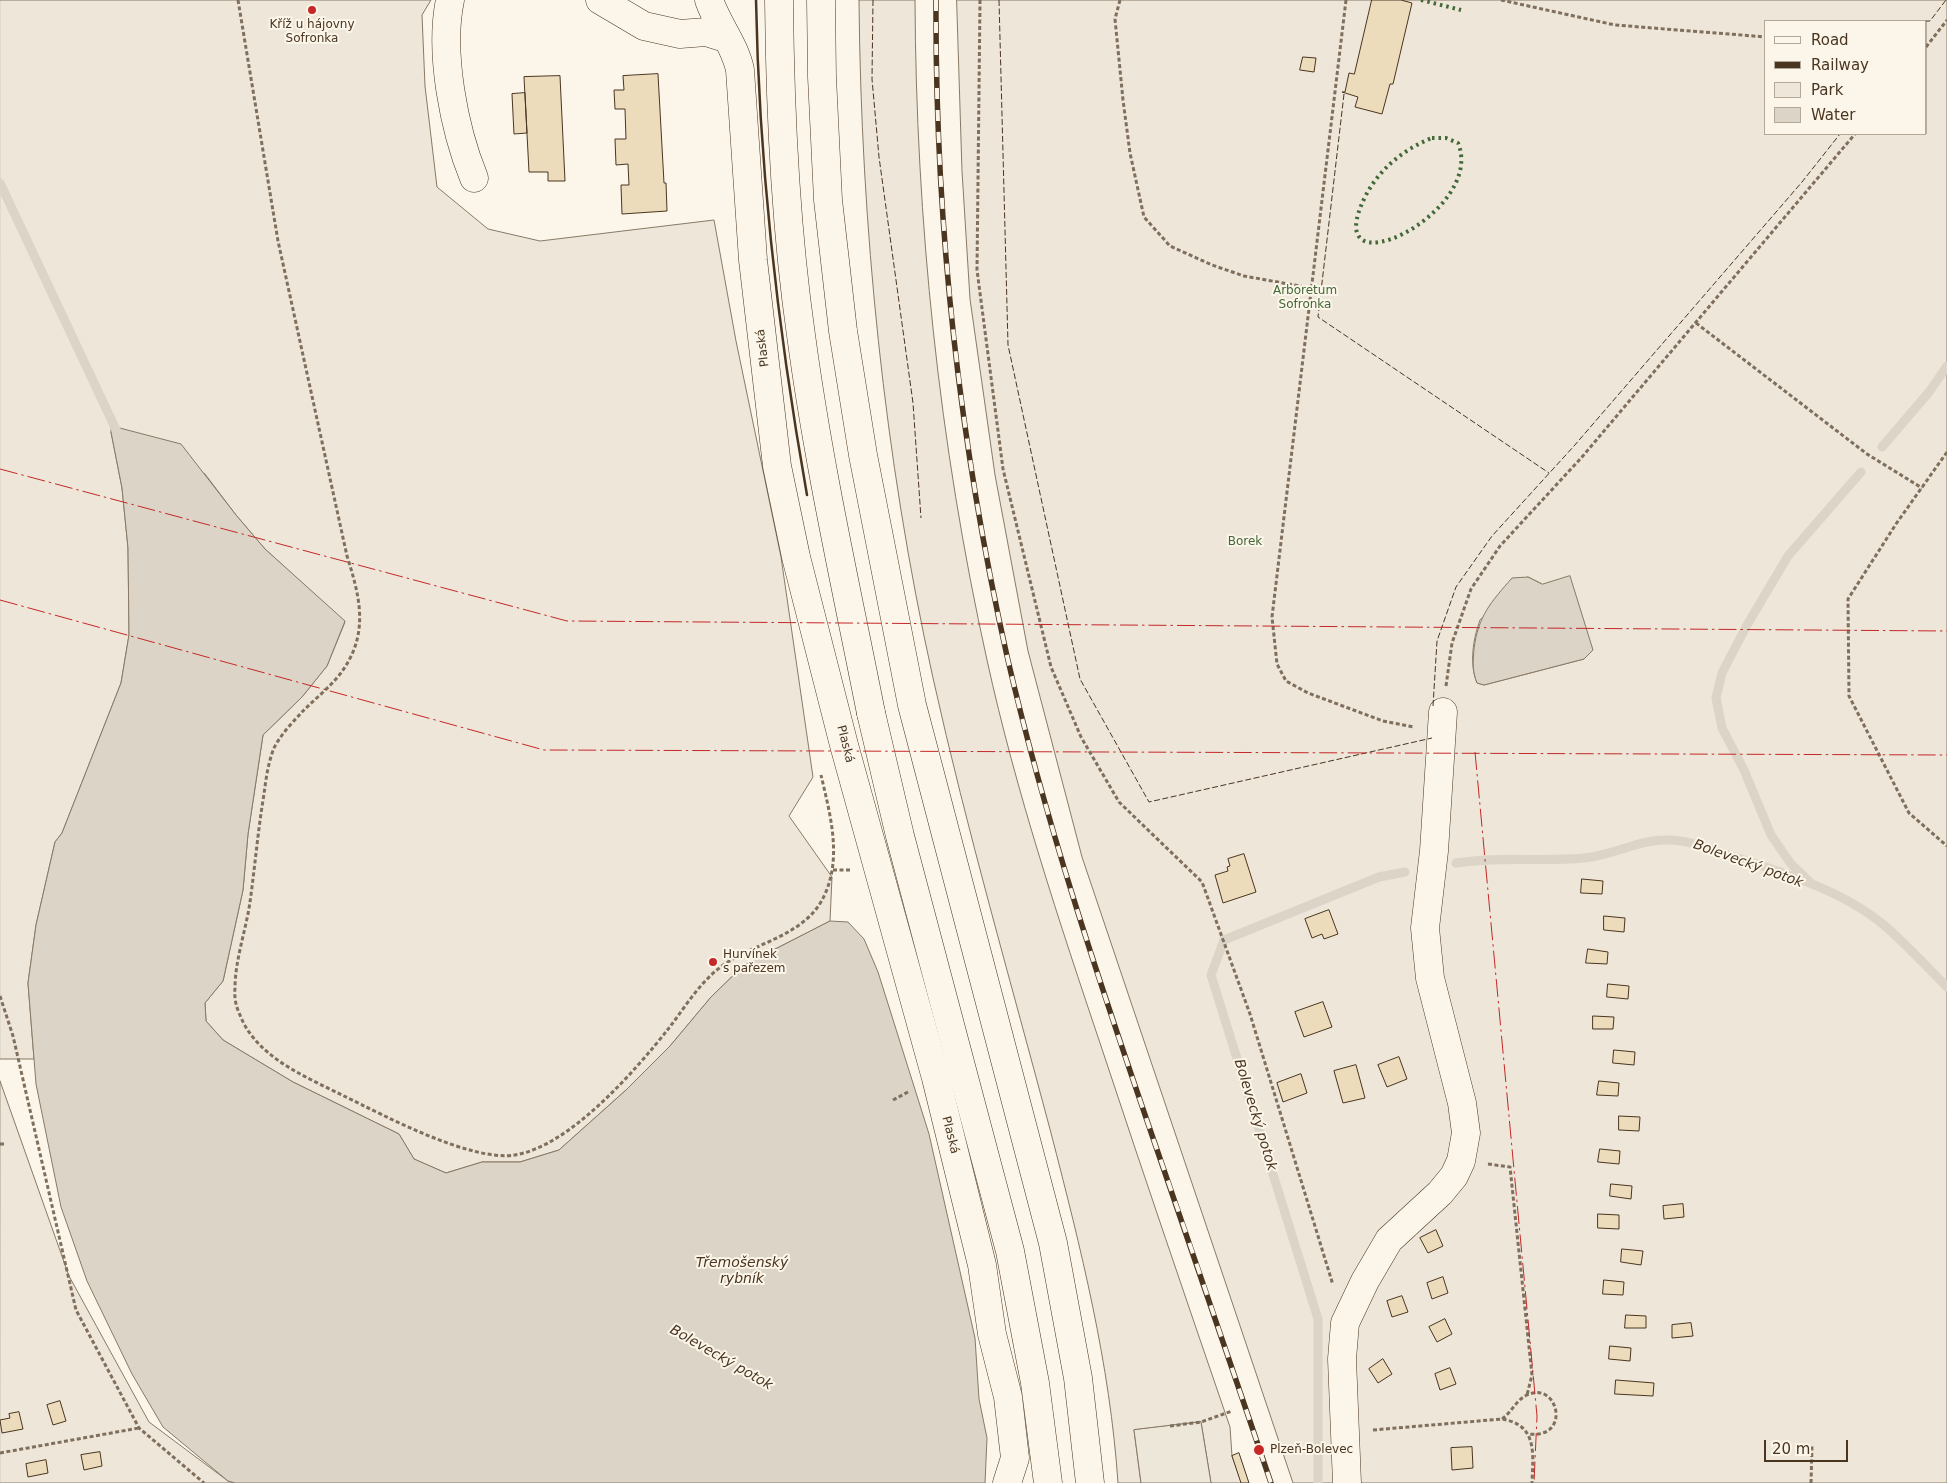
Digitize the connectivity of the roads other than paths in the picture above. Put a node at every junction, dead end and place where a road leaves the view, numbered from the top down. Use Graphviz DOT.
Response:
graph roads {
  1 [pos="450,0"];
  2 [pos="600,0"];
  3 [pos="709,0"];
  4 [pos="779,0"];
  5 [pos="821,0"];
  6 [pos="725,38"];
  7 [pos="474,178"];
  8 [pos="1432,720"];
  9 [pos="1007,1483"];
  10 [pos="1048,1483"];
  11 [pos="1090,1483"];
  12 [pos="1347,1483"];
  1 -- 7 [label="main road"];
  2 -- 6 [label="main road"];
  3 -- 6 [label="main road, Plaská"];
  4 -- 10 [label="main road"];
  5 -- 11 [label="main road"];
  6 -- 9 [label="main road, Plaská"];
  8 -- 12 [label="main road"];
}
